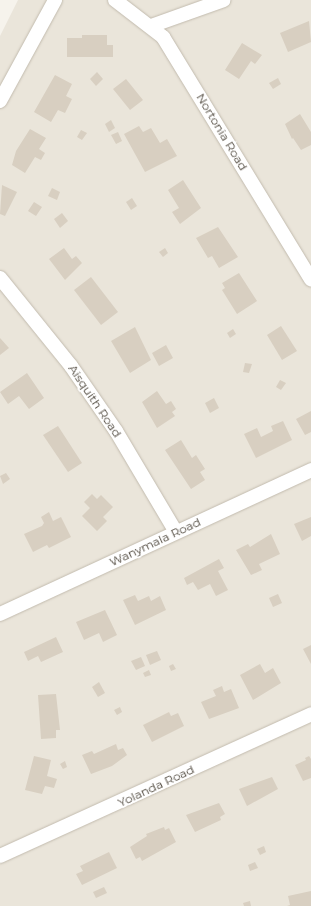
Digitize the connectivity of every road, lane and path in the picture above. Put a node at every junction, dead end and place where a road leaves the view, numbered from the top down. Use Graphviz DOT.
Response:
graph roads {
  1 [pos="55,0"];
  2 [pos="115,0"];
  3 [pos="224,0"];
  4 [pos="151,26"];
  5 [pos="0,101"];
  6 [pos="0,278"];
  7 [pos="311,279"];
  8 [pos="311,470"];
  9 [pos="176,532"];
  10 [pos="0,614"];
  11 [pos="311,714"];
  12 [pos="0,856"];
  1 -- 5 [label="street"];
  2 -- 4 [label="street, Nortonia Road"];
  3 -- 4 [label="street"];
  4 -- 7 [label="street, Nortonia Road"];
  6 -- 9 [label="street, Aisquith Road"];
  8 -- 9 [label="street, Wanymala Road"];
  9 -- 10 [label="street, Wanymala Road"];
  11 -- 12 [label="street, Yolanda Road"];
}
